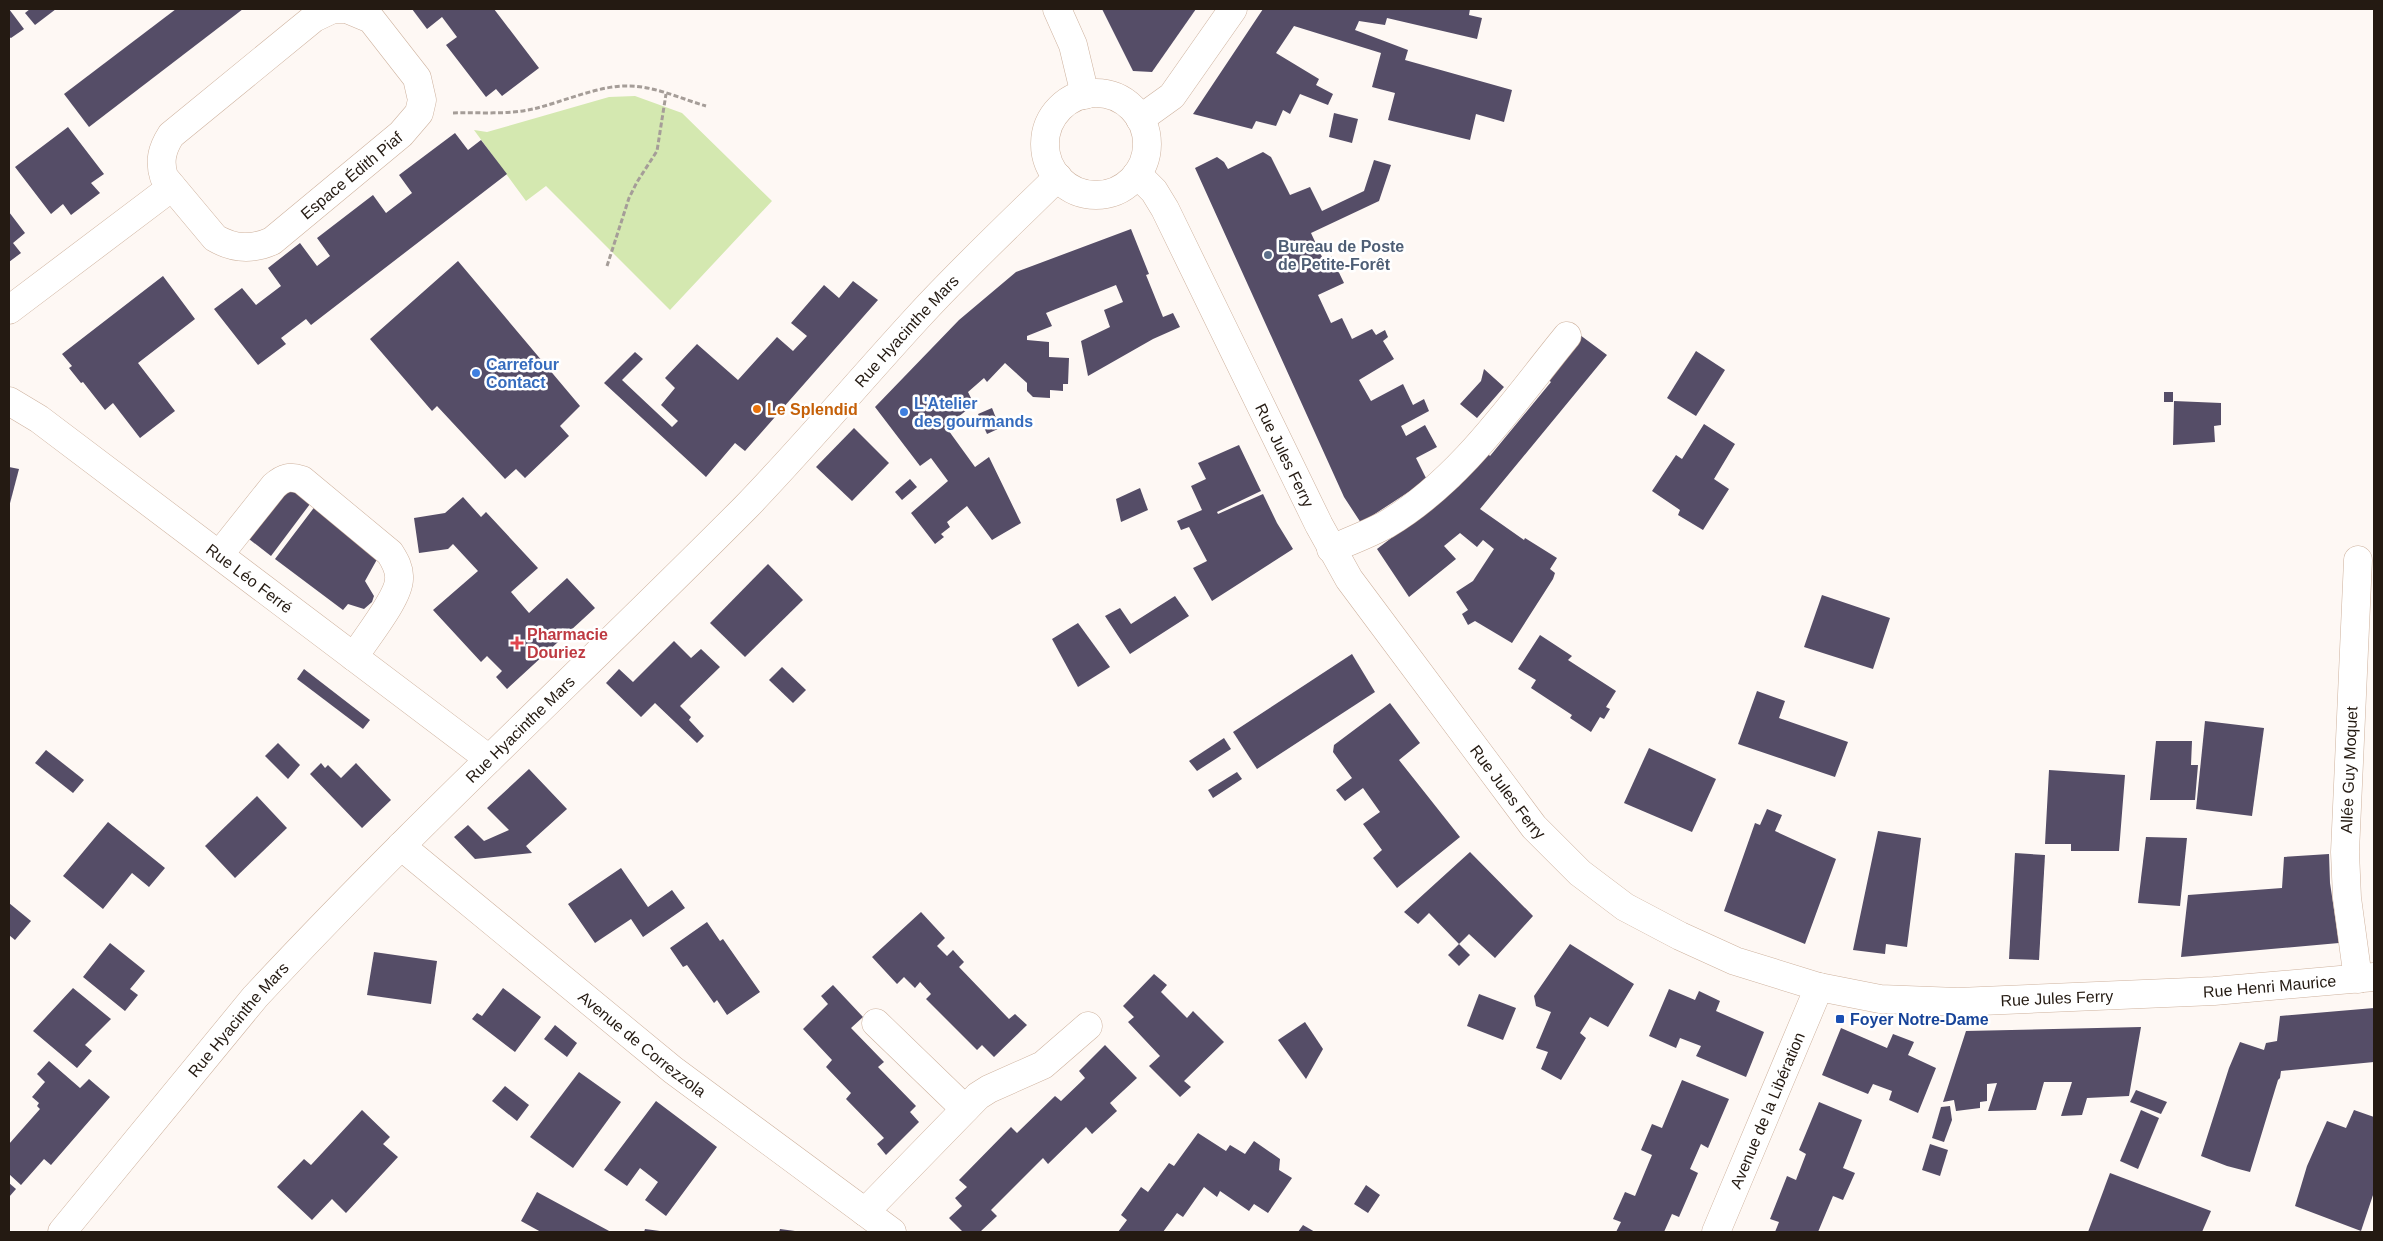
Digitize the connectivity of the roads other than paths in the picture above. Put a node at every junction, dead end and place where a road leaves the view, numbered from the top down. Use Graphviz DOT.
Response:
graph roads {
  1 [pos="346,9"];
  2 [pos="1057,9"];
  3 [pos="1233,9"];
  4 [pos="1085,95"];
  5 [pos="1140,119"];
  6 [pos="1137,174"];
  7 [pos="1058,177"];
  8 [pos="172,188"];
  9 [pos="9,310"];
  10 [pos="1567,336"];
  11 [pos="9,401"];
  12 [pos="1331,549"];
  13 [pos="219,555"];
  14 [pos="2358,560"];
  15 [pos="354,657"];
  16 [pos="489,759"];
  17 [pos="401,846"];
  18 [pos="2366,978"];
  19 [pos="1819,987"];
  20 [pos="2165,993"];
  21 [pos="876,1023"];
  22 [pos="1088,1026"];
  23 [pos="965,1108"];
  24 [pos="865,1212"];
  25 [pos="62,1232"];
  26 [pos="892,1232"];
  27 [pos="1716,1232"];
  1 -- 8 [label="street, Espace Édith Piaf"];
  1 -- 8 [label="street, Espace Édith Piaf"];
  2 -- 4 [label="street"];
  3 -- 5 [label="street"];
  4 -- 5 [label="street"];
  4 -- 7 [label="street"];
  5 -- 6 [label="street"];
  6 -- 7 [label="street"];
  6 -- 12 [label="street, Rue Jules Ferry"];
  7 -- 16 [label="street, Rue Hyacinthe Mars"];
  8 -- 9 [label="street"];
  10 -- 12 [label="street"];
  11 -- 13 [label="street, Rue Léo Ferré"];
  12 -- 19 [label="street, Rue Jules Ferry"];
  13 -- 15 [label="street, Rue Léo Ferré"];
  13 -- 15 [label="street"];
  14 -- 18 [label="street, Allée Guy Moquet"];
  15 -- 16 [label="street, Rue Léo Ferré"];
  16 -- 17 [label="street, Rue Hyacinthe Mars"];
  17 -- 24 [label="street, Avenue de Correzzola"];
  17 -- 25 [label="street, Rue Hyacinthe Mars"];
  18 -- 20 [label="street, Rue Henri Maurice"];
  19 -- 20 [label="street, Rue Jules Ferry"];
  19 -- 27 [label="street, Avenue de la Libération"];
  21 -- 23 [label="street"];
  22 -- 23 [label="street"];
  23 -- 24 [label="street"];
  24 -- 26 [label="street, Avenue de Correzzola"];
}
